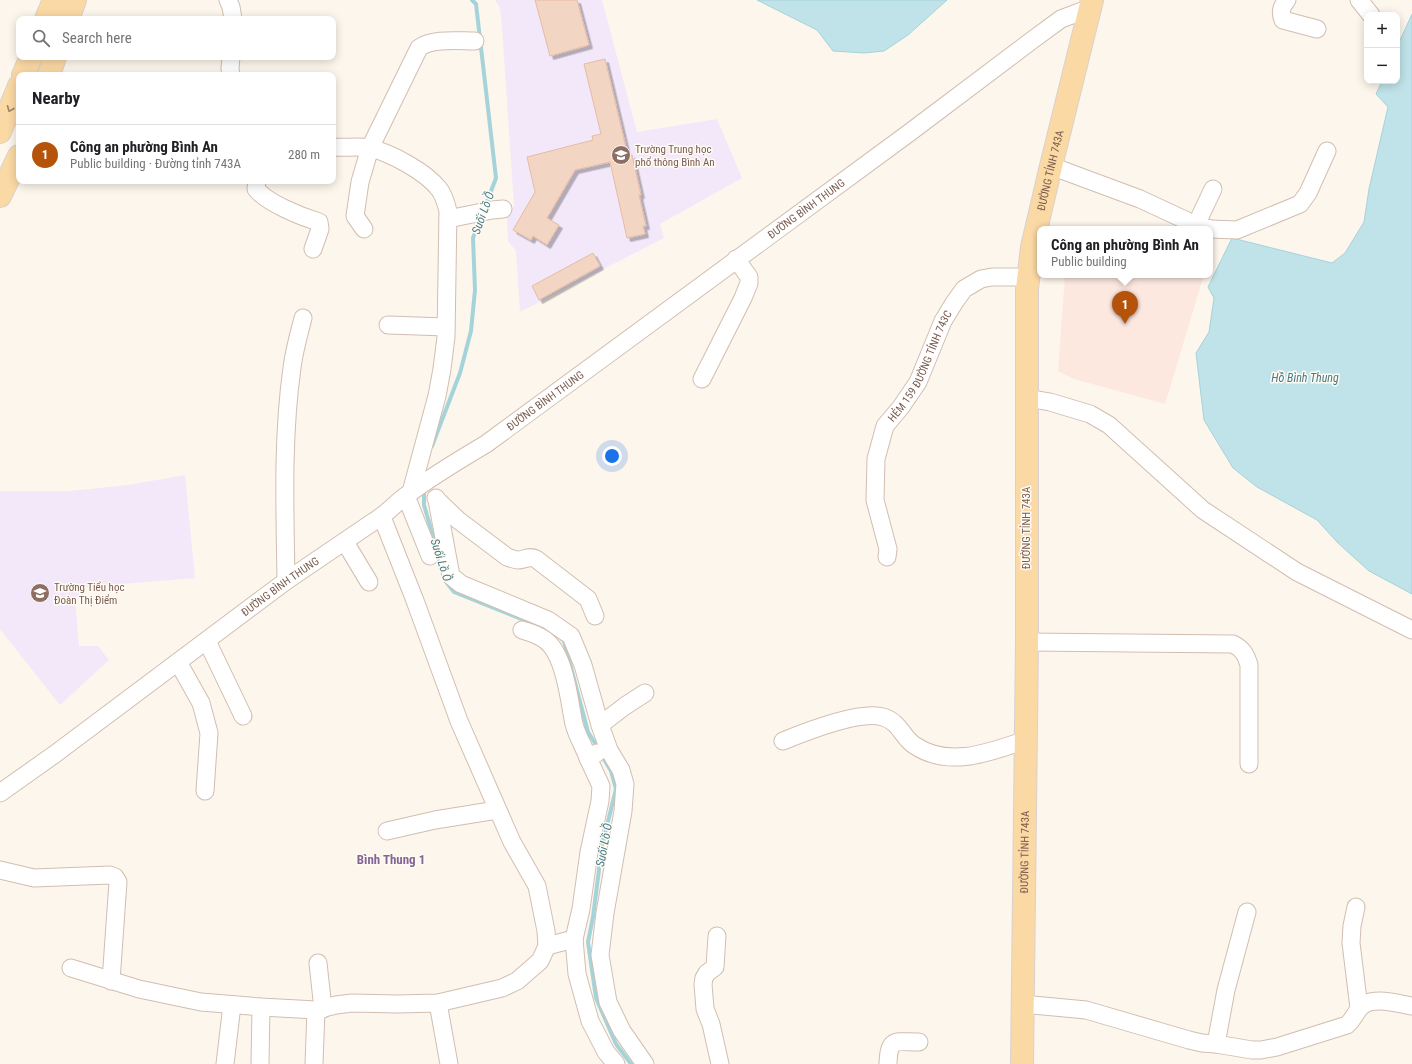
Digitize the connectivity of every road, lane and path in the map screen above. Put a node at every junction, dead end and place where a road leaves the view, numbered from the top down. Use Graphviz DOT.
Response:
graph roads {
  1 [pos="54,0"];
  2 [pos="75,0"];
  3 [pos="228,0"];
  4 [pos="1287,0"];
  5 [pos="1359,0"];
  6 [pos="1091,4"];
  7 [pos="1369,12"];
  8 [pos="47,16"];
  9 [pos="69,16"];
  10 [pos="232,16"];
  11 [pos="1317,29"];
  12 [pos="475,40"];
  13 [pos="30,60"];
  14 [pos="54,60"];
  15 [pos="231,60"];
  16 [pos="24,72"];
  17 [pos="50,72"];
  18 [pos="230,72"];
  19 [pos="16,93"];
  20 [pos="0,132"];
  21 [pos="336,147"];
  22 [pos="370,148"];
  23 [pos="1327,151"];
  24 [pos="16,162"];
  25 [pos="1051,166"];
  26 [pos="257,184"];
  27 [pos="1212,189"];
  28 [pos="0,196"];
  29 [pos="498,209"];
  30 [pos="448,219"];
  31 [pos="1201,226"];
  32 [pos="1205,226"];
  33 [pos="1213,228"];
  34 [pos="364,229"];
  35 [pos="313,249"];
  36 [pos="736,259"];
  37 [pos="1028,277"];
  38 [pos="303,318"];
  39 [pos="388,325"];
  40 [pos="446,327"];
  41 [pos="702,379"];
  42 [pos="1027,398"];
  43 [pos="417,488"];
  44 [pos="437,500"];
  45 [pos="382,517"];
  46 [pos="344,542"];
  47 [pos="430,556"];
  48 [pos="887,557"];
  49 [pos="286,581"];
  50 [pos="369,582"];
  51 [pos="595,616"];
  52 [pos="522,630"];
  53 [pos="1412,630"];
  54 [pos="207,641"];
  55 [pos="1027,642"];
  56 [pos="178,662"];
  57 [pos="645,694"];
  58 [pos="243,716"];
  59 [pos="600,725"];
  60 [pos="1026,740"];
  61 [pos="783,741"];
  62 [pos="608,747"];
  63 [pos="590,757"];
  64 [pos="1249,764"];
  65 [pos="205,792"];
  66 [pos="0,793"];
  67 [pos="498,810"];
  68 [pos="387,831"];
  69 [pos="0,870"];
  70 [pos="1356,907"];
  71 [pos="1247,912"];
  72 [pos="717,936"];
  73 [pos="574,938"];
  74 [pos="546,946"];
  75 [pos="318,963"];
  76 [pos="71,968"];
  77 [pos="111,980"];
  78 [pos="438,1003"];
  79 [pos="232,1004"];
  80 [pos="1022,1004"];
  81 [pos="1411,1006"];
  82 [pos="262,1007"];
  83 [pos="1359,1008"];
  84 [pos="320,1009"];
  85 [pos="919,1042"];
  86 [pos="1216,1044"];
  87 [pos="226,1064"];
  88 [pos="260,1064"];
  89 [pos="314,1064"];
  90 [pos="449,1064"];
  91 [pos="616,1064"];
  92 [pos="644,1064"];
  93 [pos="720,1064"];
  94 [pos="888,1064"];
  95 [pos="1022,1064"];
  1 -- 8 [label="main road"];
  2 -- 9 [label="main road"];
  3 -- 10 [label="street"];
  4 -- 11 [label="street"];
  5 -- 7 [label="street"];
  6 -- 25 [label="main road, ĐƯỜNG TỈNH 743A"];
  6 -- 36 [label="street, ĐƯỜNG BÌNH THUNG"];
  12 -- 22 [label="street"];
  13 -- 16 [label="main road"];
  14 -- 17 [label="main road"];
  15 -- 18 [label="street"];
  19 -- 20 [label="main road, one-way"];
  21 -- 22 [label="street"];
  22 -- 30 [label="street"];
  22 -- 34 [label="street"];
  23 -- 33 [label="street"];
  24 -- 28 [label="main road"];
  25 -- 31 [label="street"];
  25 -- 37 [label="main road, ĐƯỜNG TỈNH 743A"];
  26 -- 35 [label="street"];
  27 -- 32 [label="street"];
  29 -- 30 [label="street"];
  30 -- 40 [label="street"];
  36 -- 41 [label="street"];
  36 -- 43 [label="street, ĐƯỜNG BÌNH THUNG"];
  37 -- 42 [label="main road, ĐƯỜNG TỈNH 743A"];
  37 -- 48 [label="street, HẺM 159 ĐƯỜNG TỈNH 743C"];
  38 -- 49 [label="street"];
  39 -- 40 [label="street"];
  40 -- 43 [label="street"];
  42 -- 53 [label="street"];
  42 -- 55 [label="main road, ĐƯỜNG TỈNH 743A"];
  43 -- 44 [label="street"];
  43 -- 45 [label="street, ĐƯỜNG BÌNH THUNG"];
  43 -- 47 [label="street"];
  44 -- 51 [label="street"];
  44 -- 59 [label="street"];
  45 -- 46 [label="street, ĐƯỜNG BÌNH THUNG"];
  45 -- 67 [label="street"];
  46 -- 49 [label="street, ĐƯỜNG BÌNH THUNG"];
  46 -- 50 [label="street"];
  49 -- 54 [label="street, ĐƯỜNG BÌNH THUNG"];
  52 -- 63 [label="street"];
  54 -- 56 [label="street, ĐƯỜNG BÌNH THUNG"];
  54 -- 58 [label="street"];
  55 -- 60 [label="main road, ĐƯỜNG TỈNH 743A"];
  55 -- 64 [label="street"];
  56 -- 65 [label="street"];
  56 -- 66 [label="street, ĐƯỜNG BÌNH THUNG"];
  57 -- 59 [label="street"];
  59 -- 62 [label="street"];
  60 -- 61 [label="street"];
  60 -- 80 [label="main road, ĐƯỜNG TỈNH 743A"];
  62 -- 63 [label="street"];
  62 -- 92 [label="street"];
  63 -- 73 [label="street"];
  67 -- 68 [label="street"];
  67 -- 74 [label="street"];
  69 -- 77 [label="street"];
  70 -- 83 [label="street"];
  71 -- 86 [label="street"];
  72 -- 93 [label="street"];
  73 -- 74 [label="street"];
  73 -- 91 [label="street"];
  74 -- 78 [label="street"];
  75 -- 84 [label="street"];
  76 -- 77 [label="street"];
  77 -- 79 [label="street"];
  78 -- 84 [label="street"];
  78 -- 90 [label="street"];
  79 -- 82 [label="street"];
  79 -- 87 [label="street"];
  80 -- 86 [label="street"];
  80 -- 95 [label="main road, ĐƯỜNG TỈNH 743A"];
  81 -- 83 [label="street"];
  82 -- 84 [label="street"];
  82 -- 88 [label="street"];
  83 -- 86 [label="street"];
  84 -- 89 [label="street"];
  85 -- 94 [label="street"];
}
